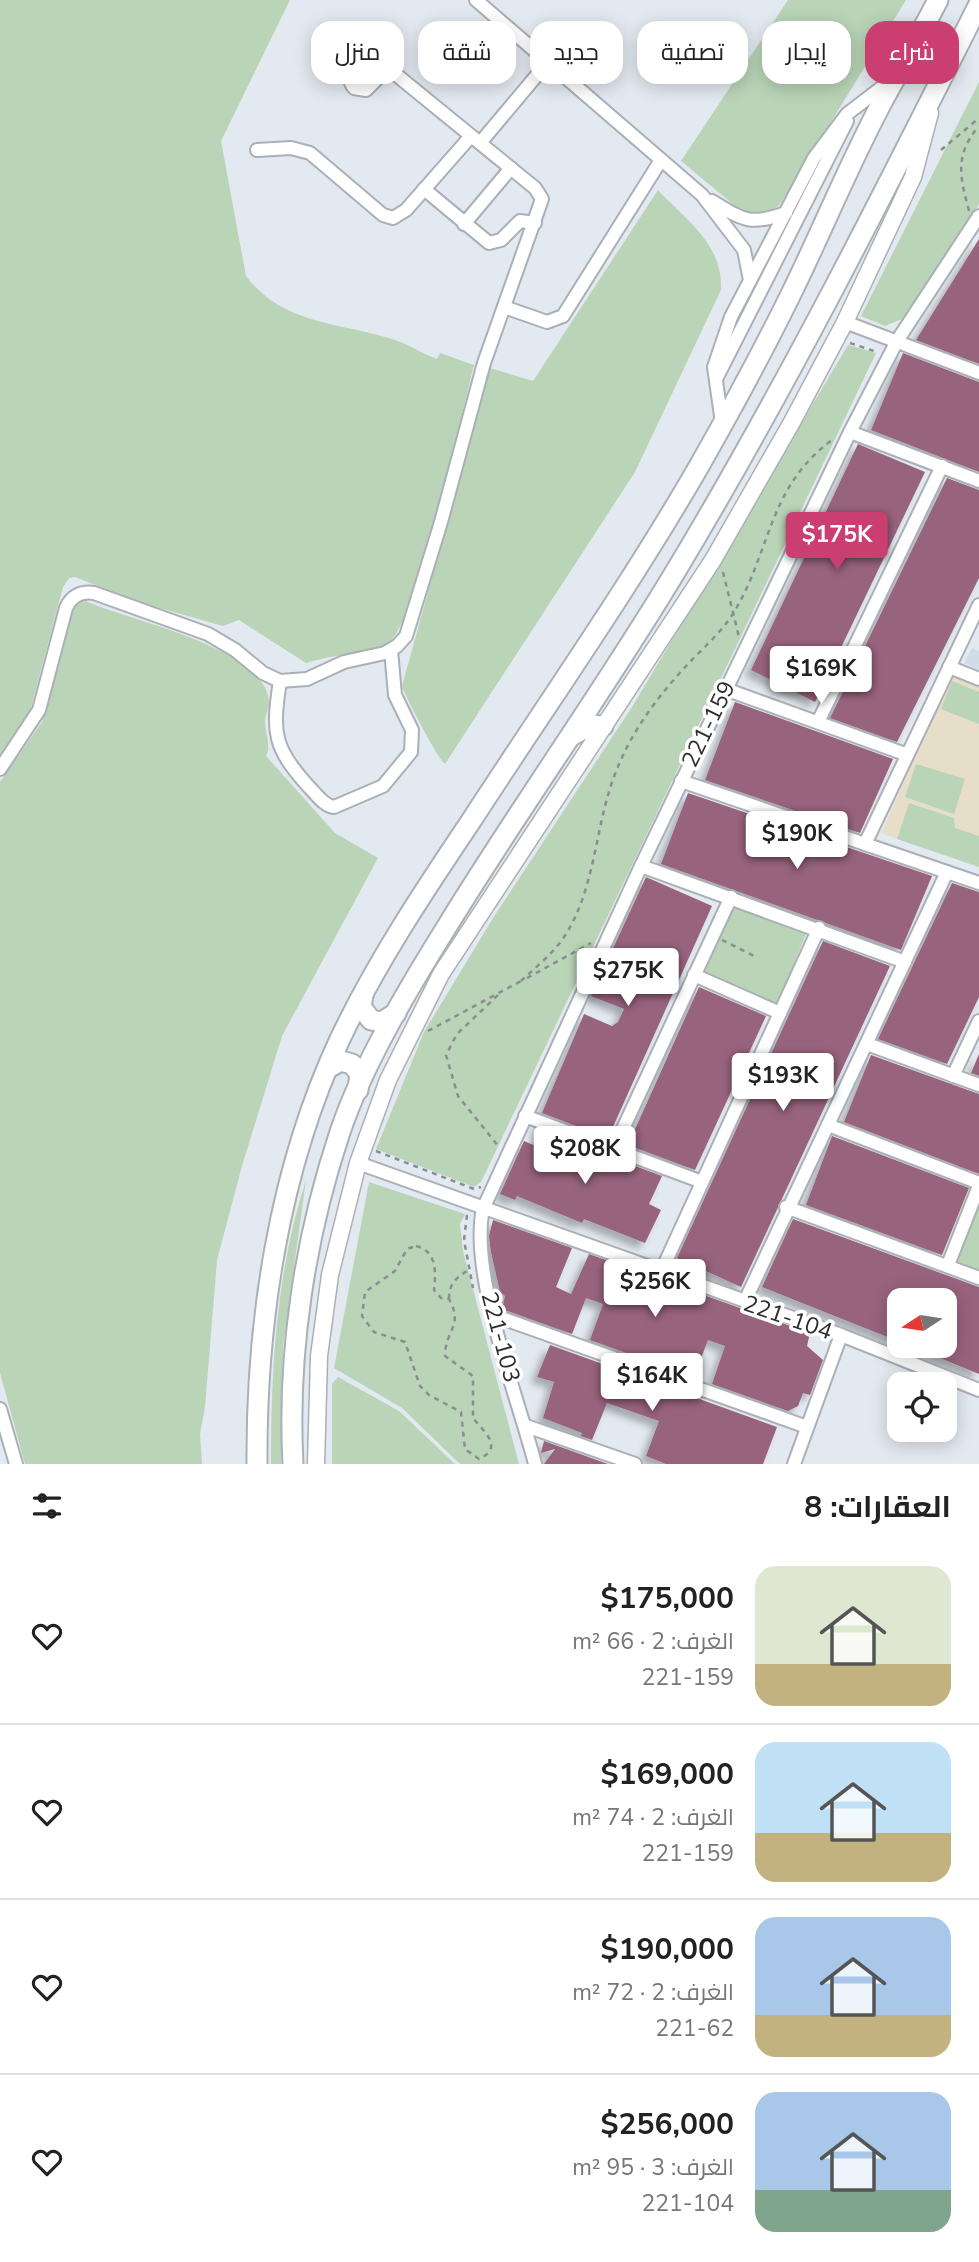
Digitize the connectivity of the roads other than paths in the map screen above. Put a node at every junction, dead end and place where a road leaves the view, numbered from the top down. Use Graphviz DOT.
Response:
graph roads {
  1 [pos="476,0"];
  2 [pos="929,0"];
  3 [pos="938,0"];
  4 [pos="979,4"];
  5 [pos="921,21"];
  6 [pos="927,21"];
  7 [pos="979,23"];
  8 [pos="959,43"];
  9 [pos="530,46"];
  10 [pos="959,49"];
  11 [pos="404,81"];
  12 [pos="530,81"];
  13 [pos="573,84"];
  14 [pos="885,84"];
  15 [pos="894,84"];
  16 [pos="939,84"];
  17 [pos="936,90"];
  18 [pos="854,108"];
  19 [pos="476,139"];
  20 [pos="257,150"];
  21 [pos="661,160"];
  22 [pos="511,168"];
  23 [pos="424,190"];
  24 [pos="702,195"];
  25 [pos="786,213"];
  26 [pos="976,217"];
  27 [pos="535,223"];
  28 [pos="464,224"];
  29 [pos="750,282"];
  30 [pos="505,307"];
  31 [pos="845,322"];
  32 [pos="897,341"];
  33 [pos="979,373"];
  34 [pos="716,380"];
  35 [pos="722,423"];
  36 [pos="850,432"];
  37 [pos="942,466"];
  38 [pos="979,481"];
  39 [pos="979,605"];
  40 [pos="391,650"];
  41 [pos="949,667"];
  42 [pos="979,679"];
  43 [pos="280,681"];
  44 [pos="725,689"];
  45 [pos="818,722"];
  46 [pos="603,726"];
  47 [pos="569,738"];
  48 [pos="905,754"];
  49 [pos="0,769"];
  50 [pos="681,781"];
  51 [pos="865,844"];
  52 [pos="641,866"];
  53 [pos="947,872"];
  54 [pos="979,883"];
  55 [pos="731,897"];
  56 [pos="819,928"];
  57 [pos="905,962"];
  58 [pos="694,975"];
  59 [pos="363,994"];
  60 [pos="396,1013"];
  61 [pos="780,1013"];
  62 [pos="979,1021"];
  63 [pos="867,1044"];
  64 [pos="328,1068"];
  65 [pos="953,1076"];
  66 [pos="979,1084"];
  67 [pos="357,1095"];
  68 [pos="526,1116"];
  69 [pos="828,1125"];
  70 [pos="614,1148"];
  71 [pos="358,1163"];
  72 [pos="702,1182"];
  73 [pos="979,1184"];
  74 [pos="786,1207"];
  75 [pos="483,1209"];
  76 [pos="947,1265"];
  77 [pos="661,1272"];
  78 [pos="979,1278"];
  79 [pos="745,1301"];
  80 [pos="493,1315"];
  81 [pos="841,1335"];
  82 [pos="979,1390"];
  83 [pos="0,1409"];
  84 [pos="526,1426"];
  85 [pos="807,1427"];
  86 [pos="16,1464"];
  87 [pos="257,1464"];
  88 [pos="293,1464"];
  89 [pos="316,1464"];
  90 [pos="535,1464"];
  91 [pos="635,1464"];
  92 [pos="794,1464"];
  1 -- 9 [label="street"];
  2 -- 5 [label="highway"];
  3 -- 6 [label="highway"];
  4 -- 8 [label="highway"];
  7 -- 10 [label="highway"];
  11 -- 19 [label="street"];
  12 -- 19 [label="street"];
  13 -- 21 [label="street"];
  14 -- 18 [label="street"];
  15 -- 35 [label="highway"];
  16 -- 17 [label="highway"];
  17 -- 31 [label="main road"];
  17 -- 47 [label="highway"];
  18 -- 25 [label="street"];
  18 -- 34 [label="street"];
  19 -- 22 [label="street"];
  19 -- 23 [label="street"];
  20 -- 23 [label="street"];
  21 -- 24 [label="street"];
  21 -- 30 [label="street"];
  22 -- 27 [label="street"];
  22 -- 28 [label="street"];
  23 -- 28 [label="street"];
  24 -- 25 [label="street"];
  24 -- 29 [label="street"];
  25 -- 29 [label="street"];
  26 -- 32 [label="street, 221-159"];
  27 -- 28 [label="street"];
  27 -- 30 [label="street"];
  29 -- 34 [label="street"];
  30 -- 40 [label="street"];
  31 -- 32 [label="street"];
  31 -- 46 [label="main road"];
  32 -- 33 [label="street"];
  32 -- 36 [label="street, 221-159"];
  34 -- 35 [label="street"];
  35 -- 59 [label="highway"];
  36 -- 37 [label="street"];
  36 -- 44 [label="street, 221-159"];
  37 -- 38 [label="street"];
  37 -- 45 [label="street"];
  39 -- 41 [label="street"];
  40 -- 43 [label="street"];
  40 -- 43 [label="street"];
  41 -- 42 [label="street"];
  41 -- 48 [label="street"];
  43 -- 49 [label="street"];
  44 -- 45 [label="street"];
  44 -- 50 [label="street, 221-159"];
  45 -- 48 [label="street"];
  46 -- 47 [label="highway"];
  46 -- 71 [label="main road"];
  47 -- 60 [label="highway"];
  48 -- 51 [label="street"];
  50 -- 51 [label="street"];
  50 -- 52 [label="street, 221-159"];
  51 -- 53 [label="street"];
  52 -- 55 [label="street"];
  52 -- 68 [label="street, 221-159"];
  53 -- 54 [label="street"];
  53 -- 57 [label="street"];
  55 -- 56 [label="street"];
  55 -- 58 [label="street"];
  56 -- 57 [label="street"];
  56 -- 61 [label="street"];
  57 -- 63 [label="street"];
  58 -- 61 [label="street"];
  58 -- 70 [label="street"];
  59 -- 60 [label="highway"];
  59 -- 64 [label="highway"];
  60 -- 67 [label="highway"];
  61 -- 72 [label="street"];
  62 -- 65 [label="street"];
  63 -- 65 [label="street"];
  63 -- 69 [label="street"];
  64 -- 67 [label="highway"];
  64 -- 87 [label="highway"];
  65 -- 66 [label="street"];
  67 -- 88 [label="highway"];
  68 -- 70 [label="street"];
  68 -- 75 [label="street, 221-159"];
  69 -- 73 [label="street"];
  69 -- 74 [label="street"];
  70 -- 72 [label="street"];
  71 -- 75 [label="street, 221-104"];
  71 -- 89 [label="main road"];
  72 -- 77 [label="street"];
  73 -- 76 [label="street"];
  74 -- 76 [label="street"];
  74 -- 79 [label="street"];
  75 -- 77 [label="street, 221-104"];
  75 -- 80 [label="street, 221-103"];
  76 -- 78 [label="street"];
  77 -- 79 [label="street, 221-104"];
  79 -- 81 [label="street, 221-104"];
  80 -- 84 [label="street, 221-103"];
  80 -- 85 [label="street"];
  81 -- 82 [label="street, 221-104"];
  81 -- 85 [label="street"];
  83 -- 86 [label="street"];
  84 -- 90 [label="street, 221-103"];
  84 -- 91 [label="street"];
  85 -- 92 [label="street"];
}
